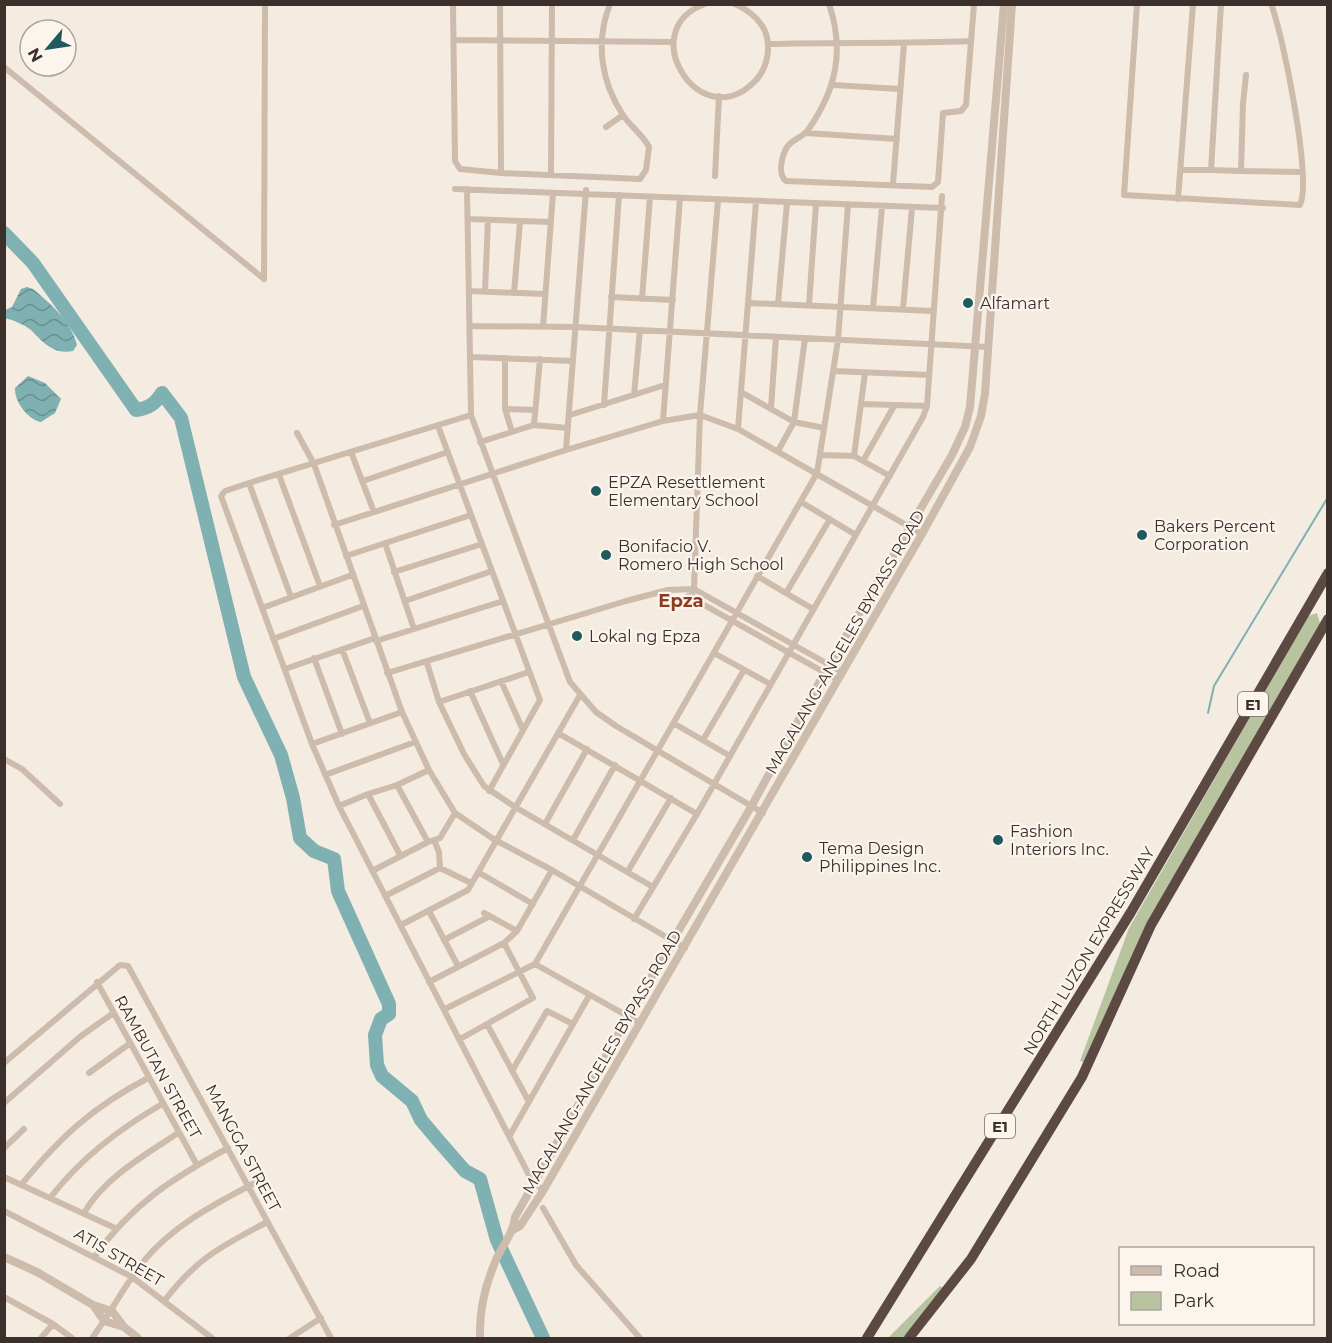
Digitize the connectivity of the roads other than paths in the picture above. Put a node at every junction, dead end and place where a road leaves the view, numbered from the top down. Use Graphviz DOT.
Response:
graph roads {
  1 [pos="265,4"];
  2 [pos="453,4"];
  3 [pos="500,4"];
  4 [pos="552,4"];
  5 [pos="610,4"];
  6 [pos="705,4"];
  7 [pos="735,4"];
  8 [pos="829,4"];
  9 [pos="974,4"];
  10 [pos="1004,4"];
  11 [pos="1012,4"];
  12 [pos="1137,4"];
  13 [pos="1193,4"];
  14 [pos="1221,4"];
  15 [pos="1271,4"];
  16 [pos="454,40"];
  17 [pos="602,40"];
  18 [pos="500,41"];
  19 [pos="552,41"];
  20 [pos="838,41"];
  21 [pos="971,41"];
  22 [pos="673,42"];
  23 [pos="768,44"];
  24 [pos="904,44"];
  25 [pos="4,67"];
  26 [pos="1246,75"];
  27 [pos="833,86"];
  28 [pos="900,89"];
  29 [pos="719,96"];
  30 [pos="623,115"];
  31 [pos="606,128"];
  32 [pos="806,133"];
  33 [pos="897,139"];
  34 [pos="1181,170"];
  35 [pos="1211,170"];
  36 [pos="1241,171"];
  37 [pos="1302,172"];
  38 [pos="501,173"];
  39 [pos="551,176"];
  40 [pos="716,176"];
  41 [pos="893,184"];
  42 [pos="455,189"];
  43 [pos="467,189"];
  44 [pos="586,192"];
  45 [pos="553,193"];
  46 [pos="619,195"];
  47 [pos="942,196"];
  48 [pos="650,197"];
  49 [pos="680,198"];
  50 [pos="1179,199"];
  51 [pos="718,200"];
  52 [pos="756,202"];
  53 [pos="787,203"];
  54 [pos="816,204"];
  55 [pos="848,204"];
  56 [pos="882,207"];
  57 [pos="912,208"];
  58 [pos="943,208"];
  59 [pos="468,219"];
  60 [pos="488,220"];
  61 [pos="520,222"];
  62 [pos="550,222"];
  63 [pos="469,291"];
  64 [pos="485,291"];
  65 [pos="514,293"];
  66 [pos="544,294"];
  67 [pos="611,297"];
  68 [pos="642,298"];
  69 [pos="673,300"];
  70 [pos="748,303"];
  71 [pos="778,304"];
  72 [pos="809,305"];
  73 [pos="841,307"];
  74 [pos="873,308"];
  75 [pos="903,309"];
  76 [pos="934,310"];
  77 [pos="470,326"];
  78 [pos="543,327"];
  79 [pos="576,327"];
  80 [pos="608,329"];
  81 [pos="640,330"];
  82 [pos="670,332"];
  83 [pos="707,333"];
  84 [pos="746,335"];
  85 [pos="776,337"];
  86 [pos="805,338"];
  87 [pos="838,340"];
  88 [pos="932,343"];
  89 [pos="974,346"];
  90 [pos="988,347"];
  91 [pos="471,357"];
  92 [pos="506,358"];
  93 [pos="540,359"];
  94 [pos="573,361"];
  95 [pos="834,371"];
  96 [pos="865,373"];
  97 [pos="929,375"];
  98 [pos="665,386"];
  99 [pos="741,392"];
  100 [pos="634,395"];
  101 [pos="862,404"];
  102 [pos="604,405"];
  103 [pos="894,406"];
  104 [pos="927,406"];
  105 [pos="771,408"];
  106 [pos="505,409"];
  107 [pos="535,410"];
  108 [pos="471,415"];
  109 [pos="570,415"];
  110 [pos="700,415"];
  111 [pos="663,421"];
  112 [pos="794,422"];
  113 [pos="534,424"];
  114 [pos="438,426"];
  115 [pos="568,428"];
  116 [pos="824,428"];
  117 [pos="738,429"];
  118 [pos="512,432"];
  119 [pos="297,433"];
  120 [pos="480,442"];
  121 [pos="566,450"];
  122 [pos="778,451"];
  123 [pos="351,452"];
  124 [pos="448,452"];
  125 [pos="820,455"];
  126 [pos="854,456"];
  127 [pos="863,461"];
  128 [pos="314,464"];
  129 [pos="492,473"];
  130 [pos="817,473"];
  131 [pos="279,475"];
  132 [pos="890,476"];
  133 [pos="363,481"];
  134 [pos="249,483"];
  135 [pos="460,483"];
  136 [pos="801,502"];
  137 [pos="874,505"];
  138 [pos="374,512"];
  139 [pos="471,515"];
  140 [pos="830,519"];
  141 [pos="334,525"];
  142 [pos="910,527"];
  143 [pos="922,534"];
  144 [pos="856,535"];
  145 [pos="385,543"];
  146 [pos="482,544"];
  147 [pos="346,556"];
  148 [pos="492,571"];
  149 [pos="394,572"];
  150 [pos="1328,573"];
  151 [pos="352,575"];
  152 [pos="757,576"];
  153 [pos="320,586"];
  154 [pos="681,589"];
  155 [pos="694,589"];
  156 [pos="786,593"];
  157 [pos="291,597"];
  158 [pos="690,598"];
  159 [pos="405,601"];
  160 [pos="503,601"];
  161 [pos="363,606"];
  162 [pos="262,608"];
  163 [pos="813,609"];
  164 [pos="736,610"];
  165 [pos="732,618"];
  166 [pos="1328,619"];
  167 [pos="549,626"];
  168 [pos="414,629"];
  169 [pos="516,636"];
  170 [pos="273,639"];
  171 [pos="376,640"];
  172 [pos="793,643"];
  173 [pos="342,649"];
  174 [pos="788,651"];
  175 [pos="714,653"];
  176 [pos="314,658"];
  177 [pos="427,663"];
  178 [pos="830,664"];
  179 [pos="285,669"];
  180 [pos="744,670"];
  181 [pos="529,672"];
  182 [pos="825,672"];
  183 [pos="842,672"];
  184 [pos="387,673"];
  185 [pos="838,680"];
  186 [pos="501,681"];
  187 [pos="770,684"];
  188 [pos="470,691"];
  189 [pos="580,695"];
  190 [pos="439,702"];
  191 [pos="402,712"];
  192 [pos="370,723"];
  193 [pos="675,724"];
  194 [pos="523,730"];
  195 [pos="558,733"];
  196 [pos="342,734"];
  197 [pos="703,740"];
  198 [pos="415,742"];
  199 [pos="312,744"];
  200 [pos="587,749"];
  201 [pos="658,751"];
  202 [pos="730,756"];
  203 [pos="4,759"];
  204 [pos="503,764"];
  205 [pos="615,765"];
  206 [pos="429,770"];
  207 [pos="325,775"];
  208 [pos="642,782"];
  209 [pos="397,785"];
  210 [pos="714,785"];
  211 [pos="489,791"];
  212 [pos="368,794"];
  213 [pos="670,798"];
  214 [pos="60,804"];
  215 [pos="339,807"];
  216 [pos="515,807"];
  217 [pos="751,807"];
  218 [pos="455,813"];
  219 [pos="763,813"];
  220 [pos="698,814"];
  221 [pos="545,824"];
  222 [pos="495,840"];
  223 [pos="573,840"];
  224 [pos="431,841"];
  225 [pos="400,855"];
  226 [pos="599,855"];
  227 [pos="440,867"];
  228 [pos="552,870"];
  229 [pos="372,871"];
  230 [pos="628,871"];
  231 [pos="478,872"];
  232 [pos="471,884"];
  233 [pos="580,886"];
  234 [pos="653,887"];
  235 [pos="386,896"];
  236 [pos="533,903"];
  237 [pos="429,911"];
  238 [pos="634,919"];
  239 [pos="401,926"];
  240 [pos="517,931"];
  241 [pos="444,940"];
  242 [pos="671,941"];
  243 [pos="504,943"];
  244 [pos="685,948"];
  245 [pos="535,964"];
  246 [pos="458,966"];
  247 [pos="519,971"];
  248 [pos="97,982"];
  249 [pos="429,982"];
  250 [pos="589,996"];
  251 [pos="445,1009"];
  252 [pos="112,1014"];
  253 [pos="628,1017"];
  254 [pos="640,1023"];
  255 [pos="487,1024"];
  256 [pos="573,1024"];
  257 [pos="460,1039"];
  258 [pos="129,1044"];
  259 [pos="4,1063"];
  260 [pos="512,1071"];
  261 [pos="89,1073"];
  262 [pos="148,1078"];
  263 [pos="528,1102"];
  264 [pos="4,1103"];
  265 [pos="162,1104"];
  266 [pos="24,1129"];
  267 [pos="178,1133"];
  268 [pos="510,1135"];
  269 [pos="4,1148"];
  270 [pos="228,1148"];
  271 [pos="197,1165"];
  272 [pos="4,1177"];
  273 [pos="264,1178"];
  274 [pos="534,1184"];
  275 [pos="21,1185"];
  276 [pos="248,1186"];
  277 [pos="543,1191"];
  278 [pos="50,1198"];
  279 [pos="543,1208"];
  280 [pos="4,1211"];
  281 [pos="84,1213"];
  282 [pos="267,1222"];
  283 [pos="115,1228"];
  284 [pos="512,1232"];
  285 [pos="95,1256"];
  286 [pos="4,1257"];
  287 [pos="132,1277"];
  288 [pos="4,1297"];
  289 [pos="165,1300"];
  290 [pos="93,1305"];
  291 [pos="112,1311"];
  292 [pos="321,1318"];
  293 [pos="104,1321"];
  294 [pos="52,1324"];
  295 [pos="124,1327"];
  296 [pos="41,1338"];
  297 [pos="72,1338"];
  298 [pos="92,1338"];
  299 [pos="138,1338"];
  300 [pos="212,1338"];
  301 [pos="290,1338"];
  302 [pos="331,1338"];
  303 [pos="480,1338"];
  304 [pos="640,1338"];
  305 [pos="867,1338"];
  306 [pos="909,1338"];
  1 -- 25 [label="street"];
  2 -- 16 [label="street"];
  3 -- 18 [label="street"];
  4 -- 19 [label="street"];
  5 -- 17 [label="street"];
  6 -- 22 [label="street"];
  7 -- 23 [label="street"];
  8 -- 20 [label="street"];
  9 -- 21 [label="street"];
  10 -- 89 [label="street, MAGALANG-ANGELES BYPASS ROAD"];
  11 -- 90 [label="street, MAGALANG-ANGELES BYPASS ROAD"];
  12 -- 50 [label="street"];
  13 -- 34 [label="street"];
  14 -- 35 [label="street"];
  15 -- 37 [label="street"];
  16 -- 18 [label="street"];
  16 -- 38 [label="street"];
  17 -- 19 [label="street"];
  17 -- 22 [label="street"];
  17 -- 30 [label="street"];
  18 -- 19 [label="street"];
  18 -- 38 [label="street"];
  19 -- 39 [label="street"];
  20 -- 23 [label="street"];
  20 -- 24 [label="street"];
  20 -- 27 [label="street"];
  21 -- 24 [label="street"];
  21 -- 41 [label="street"];
  22 -- 29 [label="street"];
  23 -- 29 [label="street"];
  24 -- 28 [label="street"];
  26 -- 36 [label="street"];
  27 -- 28 [label="street"];
  27 -- 32 [label="street"];
  28 -- 33 [label="street"];
  29 -- 40 [label="street"];
  30 -- 31 [label="street"];
  30 -- 39 [label="street"];
  32 -- 33 [label="street"];
  32 -- 41 [label="street"];
  33 -- 41 [label="street"];
  34 -- 35 [label="street"];
  34 -- 50 [label="street"];
  35 -- 36 [label="street"];
  36 -- 37 [label="street"];
  37 -- 50 [label="street"];
  38 -- 39 [label="street"];
  42 -- 43 [label="street"];
  43 -- 45 [label="street"];
  43 -- 59 [label="street"];
  44 -- 45 [label="street"];
  44 -- 46 [label="street"];
  44 -- 79 [label="street"];
  45 -- 62 [label="street"];
  46 -- 48 [label="street"];
  46 -- 67 [label="street"];
  47 -- 58 [label="street"];
  48 -- 49 [label="street"];
  48 -- 68 [label="street"];
  49 -- 51 [label="street"];
  49 -- 69 [label="street"];
  51 -- 52 [label="street"];
  51 -- 83 [label="street"];
  52 -- 53 [label="street"];
  52 -- 70 [label="street"];
  53 -- 54 [label="street"];
  53 -- 71 [label="street"];
  54 -- 55 [label="street"];
  54 -- 72 [label="street"];
  55 -- 56 [label="street"];
  55 -- 73 [label="street"];
  56 -- 57 [label="street"];
  56 -- 74 [label="street"];
  57 -- 58 [label="street"];
  57 -- 75 [label="street"];
  58 -- 76 [label="street"];
  59 -- 60 [label="street"];
  59 -- 63 [label="street"];
  60 -- 61 [label="street"];
  60 -- 64 [label="street"];
  61 -- 62 [label="street"];
  61 -- 65 [label="street"];
  62 -- 66 [label="street"];
  63 -- 64 [label="street"];
  63 -- 77 [label="street"];
  64 -- 65 [label="street"];
  65 -- 66 [label="street"];
  66 -- 78 [label="street"];
  67 -- 68 [label="street"];
  67 -- 80 [label="street"];
  68 -- 69 [label="street"];
  69 -- 82 [label="street"];
  70 -- 71 [label="street"];
  70 -- 84 [label="street"];
  71 -- 72 [label="street"];
  72 -- 73 [label="street"];
  73 -- 74 [label="street"];
  73 -- 87 [label="street"];
  74 -- 75 [label="street"];
  75 -- 76 [label="street"];
  76 -- 88 [label="street"];
  77 -- 78 [label="street"];
  77 -- 91 [label="street"];
  78 -- 79 [label="street"];
  79 -- 80 [label="street"];
  79 -- 94 [label="street"];
  80 -- 81 [label="street"];
  80 -- 102 [label="street"];
  81 -- 82 [label="street"];
  81 -- 100 [label="street"];
  82 -- 83 [label="street"];
  82 -- 98 [label="street"];
  83 -- 84 [label="street"];
  83 -- 110 [label="street"];
  84 -- 85 [label="street"];
  84 -- 99 [label="street"];
  85 -- 86 [label="street"];
  85 -- 105 [label="street"];
  86 -- 87 [label="street"];
  86 -- 112 [label="street"];
  87 -- 88 [label="street"];
  87 -- 95 [label="street"];
  88 -- 89 [label="street"];
  88 -- 97 [label="street"];
  89 -- 90 [label="street"];
  89 -- 142 [label="street, MAGALANG-ANGELES BYPASS ROAD"];
  90 -- 143 [label="street, MAGALANG-ANGELES BYPASS ROAD"];
  91 -- 92 [label="street"];
  91 -- 108 [label="street"];
  92 -- 93 [label="street"];
  92 -- 106 [label="street"];
  93 -- 94 [label="street"];
  93 -- 107 [label="street"];
  94 -- 109 [label="street"];
  95 -- 96 [label="street"];
  95 -- 116 [label="street"];
  96 -- 97 [label="street"];
  96 -- 101 [label="street"];
  97 -- 104 [label="street"];
  98 -- 100 [label="street"];
  98 -- 111 [label="street"];
  99 -- 105 [label="street"];
  99 -- 117 [label="street"];
  100 -- 102 [label="street"];
  101 -- 103 [label="street"];
  101 -- 126 [label="street"];
  102 -- 109 [label="street"];
  103 -- 104 [label="street"];
  103 -- 127 [label="street"];
  104 -- 132 [label="street"];
  105 -- 112 [label="street"];
  106 -- 107 [label="street"];
  106 -- 118 [label="street"];
  107 -- 113 [label="street"];
  108 -- 114 [label="street"];
  108 -- 120 [label="street"];
  109 -- 115 [label="street"];
  110 -- 111 [label="street"];
  110 -- 117 [label="street"];
  110 -- 155 [label="street"];
  111 -- 121 [label="street"];
  112 -- 116 [label="street"];
  112 -- 122 [label="street"];
  113 -- 115 [label="street"];
  113 -- 118 [label="street"];
  114 -- 123 [label="street"];
  114 -- 124 [label="street"];
  115 -- 121 [label="street"];
  116 -- 125 [label="street"];
  117 -- 122 [label="street"];
  118 -- 120 [label="street"];
  119 -- 128 [label="street"];
  120 -- 129 [label="street"];
  121 -- 129 [label="street"];
  122 -- 130 [label="street"];
  123 -- 128 [label="street"];
  123 -- 133 [label="street"];
  124 -- 133 [label="street"];
  124 -- 135 [label="street"];
  125 -- 126 [label="street"];
  125 -- 130 [label="street"];
  126 -- 127 [label="street"];
  127 -- 132 [label="street"];
  128 -- 131 [label="street"];
  128 -- 141 [label="street"];
  129 -- 135 [label="street"];
  129 -- 167 [label="street"];
  130 -- 136 [label="street"];
  130 -- 137 [label="street"];
  131 -- 134 [label="street"];
  131 -- 153 [label="street"];
  132 -- 137 [label="street"];
  133 -- 138 [label="street"];
  134 -- 157 [label="street"];
  134 -- 162 [label="street"];
  135 -- 138 [label="street"];
  135 -- 139 [label="street"];
  136 -- 140 [label="street"];
  136 -- 152 [label="street"];
  137 -- 142 [label="street"];
  137 -- 144 [label="street"];
  138 -- 141 [label="street"];
  139 -- 145 [label="street"];
  139 -- 146 [label="street"];
  140 -- 144 [label="street"];
  140 -- 156 [label="street"];
  141 -- 147 [label="street"];
  142 -- 143 [label="street"];
  142 -- 178 [label="street, MAGALANG-ANGELES BYPASS ROAD"];
  143 -- 183 [label="street, MAGALANG-ANGELES BYPASS ROAD"];
  144 -- 163 [label="street"];
  145 -- 147 [label="street"];
  145 -- 149 [label="street"];
  146 -- 148 [label="street"];
  146 -- 149 [label="street"];
  147 -- 151 [label="street"];
  148 -- 159 [label="street"];
  148 -- 160 [label="street"];
  149 -- 159 [label="street"];
  150 -- 305 [label="highway, NORTH LUZON EXPRESSWAY / E1"];
  151 -- 153 [label="street"];
  151 -- 161 [label="street"];
  152 -- 156 [label="street"];
  152 -- 164 [label="street"];
  153 -- 157 [label="street"];
  154 -- 155 [label="street"];
  154 -- 158 [label="street"];
  154 -- 167 [label="street"];
  155 -- 158 [label="street"];
  155 -- 164 [label="street"];
  156 -- 163 [label="street"];
  157 -- 162 [label="street"];
  158 -- 165 [label="street"];
  159 -- 168 [label="street"];
  160 -- 168 [label="street"];
  160 -- 169 [label="street"];
  161 -- 170 [label="street"];
  161 -- 171 [label="street"];
  162 -- 170 [label="street"];
  163 -- 172 [label="street"];
  164 -- 165 [label="street"];
  164 -- 172 [label="street"];
  165 -- 174 [label="street"];
  165 -- 175 [label="street"];
  166 -- 306 [label="highway, E1"];
  167 -- 169 [label="street"];
  167 -- 189 [label="street"];
  168 -- 171 [label="street"];
  169 -- 177 [label="street"];
  169 -- 181 [label="street"];
  170 -- 179 [label="street"];
  171 -- 173 [label="street"];
  171 -- 184 [label="street"];
  172 -- 174 [label="street"];
  172 -- 178 [label="street"];
  173 -- 176 [label="street"];
  173 -- 192 [label="street"];
  174 -- 182 [label="street"];
  174 -- 187 [label="street"];
  175 -- 180 [label="street"];
  175 -- 193 [label="street"];
  176 -- 179 [label="street"];
  176 -- 196 [label="street"];
  177 -- 184 [label="street"];
  177 -- 190 [label="street"];
  178 -- 182 [label="street, MAGALANG-ANGELES BYPASS ROAD"];
  178 -- 183 [label="street"];
  179 -- 199 [label="street"];
  180 -- 187 [label="street"];
  180 -- 197 [label="street"];
  181 -- 186 [label="street"];
  181 -- 194 [label="street"];
  182 -- 185 [label="street"];
  182 -- 217 [label="street, MAGALANG-ANGELES BYPASS ROAD"];
  183 -- 185 [label="street, MAGALANG-ANGELES BYPASS ROAD"];
  184 -- 191 [label="street"];
  185 -- 219 [label="street, MAGALANG-ANGELES BYPASS ROAD"];
  186 -- 188 [label="street"];
  186 -- 194 [label="street"];
  187 -- 202 [label="street"];
  188 -- 190 [label="street"];
  188 -- 204 [label="street"];
  189 -- 195 [label="street"];
  189 -- 201 [label="street"];
  190 -- 211 [label="street"];
  191 -- 192 [label="street"];
  191 -- 198 [label="street"];
  192 -- 196 [label="street"];
  193 -- 197 [label="street"];
  193 -- 201 [label="street"];
  194 -- 204 [label="street"];
  195 -- 200 [label="street"];
  195 -- 216 [label="street"];
  196 -- 199 [label="street"];
  197 -- 202 [label="street"];
  198 -- 206 [label="street"];
  198 -- 207 [label="street"];
  199 -- 207 [label="street"];
  200 -- 205 [label="street"];
  200 -- 221 [label="street"];
  201 -- 208 [label="street"];
  201 -- 210 [label="street"];
  202 -- 210 [label="street"];
  203 -- 214 [label="street"];
  204 -- 211 [label="street"];
  205 -- 208 [label="street"];
  205 -- 223 [label="street"];
  206 -- 209 [label="street"];
  206 -- 218 [label="street"];
  207 -- 215 [label="street"];
  208 -- 213 [label="street"];
  208 -- 226 [label="street"];
  209 -- 212 [label="street"];
  209 -- 224 [label="street"];
  210 -- 217 [label="street"];
  210 -- 220 [label="street"];
  211 -- 216 [label="street"];
  212 -- 215 [label="street"];
  212 -- 225 [label="street"];
  213 -- 220 [label="street"];
  213 -- 230 [label="street"];
  215 -- 229 [label="street"];
  216 -- 221 [label="street"];
  216 -- 222 [label="street"];
  217 -- 219 [label="street"];
  217 -- 242 [label="street, MAGALANG-ANGELES BYPASS ROAD"];
  218 -- 222 [label="street"];
  218 -- 224 [label="street"];
  219 -- 244 [label="street, MAGALANG-ANGELES BYPASS ROAD"];
  220 -- 234 [label="street"];
  221 -- 223 [label="street"];
  222 -- 228 [label="street"];
  222 -- 231 [label="street"];
  223 -- 226 [label="street"];
  224 -- 225 [label="street"];
  224 -- 227 [label="street"];
  225 -- 229 [label="street"];
  226 -- 230 [label="street"];
  226 -- 233 [label="street"];
  227 -- 232 [label="street"];
  227 -- 235 [label="street"];
  228 -- 233 [label="street"];
  228 -- 236 [label="street"];
  229 -- 235 [label="street"];
  230 -- 234 [label="street"];
  231 -- 232 [label="street"];
  231 -- 236 [label="street"];
  232 -- 237 [label="street"];
  233 -- 238 [label="street"];
  233 -- 245 [label="street"];
  234 -- 238 [label="street"];
  235 -- 239 [label="street"];
  236 -- 240 [label="street"];
  237 -- 239 [label="street"];
  237 -- 241 [label="street"];
  238 -- 242 [label="street"];
  239 -- 249 [label="street"];
  240 -- 241 [label="street"];
  240 -- 243 [label="street"];
  241 -- 246 [label="street"];
  242 -- 244 [label="street"];
  242 -- 253 [label="street, MAGALANG-ANGELES BYPASS ROAD"];
  243 -- 246 [label="street"];
  243 -- 247 [label="street"];
  244 -- 254 [label="street, MAGALANG-ANGELES BYPASS ROAD"];
  245 -- 247 [label="street"];
  245 -- 250 [label="street"];
  246 -- 249 [label="street"];
  247 -- 251 [label="street"];
  247 -- 255 [label="street"];
  248 -- 252 [label="street, RAMBUTAN STREET"];
  248 -- 259 [label="street"];
  248 -- 270 [label="street, MANGGA STREET"];
  249 -- 251 [label="street"];
  250 -- 253 [label="street"];
  250 -- 256 [label="street"];
  251 -- 257 [label="street"];
  252 -- 258 [label="street, RAMBUTAN STREET"];
  252 -- 264 [label="street"];
  253 -- 254 [label="street"];
  253 -- 274 [label="street, MAGALANG-ANGELES BYPASS ROAD"];
  254 -- 277 [label="street, MAGALANG-ANGELES BYPASS ROAD"];
  255 -- 257 [label="street"];
  255 -- 260 [label="street"];
  256 -- 260 [label="street"];
  256 -- 263 [label="street"];
  257 -- 268 [label="street"];
  258 -- 261 [label="street"];
  258 -- 262 [label="street, RAMBUTAN STREET"];
  260 -- 263 [label="street"];
  262 -- 265 [label="street, RAMBUTAN STREET"];
  262 -- 275 [label="street"];
  263 -- 268 [label="street"];
  265 -- 267 [label="street, RAMBUTAN STREET"];
  265 -- 278 [label="street"];
  266 -- 269 [label="street"];
  267 -- 271 [label="street, RAMBUTAN STREET"];
  267 -- 281 [label="street"];
  268 -- 274 [label="street"];
  270 -- 271 [label="street"];
  270 -- 276 [label="street, MANGGA STREET"];
  271 -- 283 [label="street"];
  272 -- 275 [label="street"];
  273 -- 276 [label="street"];
  274 -- 277 [label="street"];
  274 -- 284 [label="street, MAGALANG-ANGELES BYPASS ROAD"];
  275 -- 278 [label="street"];
  276 -- 282 [label="street, MANGGA STREET"];
  276 -- 287 [label="street"];
  277 -- 284 [label="street, MAGALANG-ANGELES BYPASS ROAD"];
  278 -- 281 [label="street"];
  279 -- 304 [label="street"];
  280 -- 285 [label="street, ATIS STREET"];
  281 -- 283 [label="street"];
  282 -- 289 [label="street"];
  282 -- 292 [label="street, MANGGA STREET"];
  283 -- 285 [label="street"];
  284 -- 303 [label="street, MAGALANG-ANGELES BYPASS ROAD"];
  285 -- 287 [label="street, ATIS STREET"];
  286 -- 290 [label="street"];
  287 -- 289 [label="street, ATIS STREET"];
  287 -- 291 [label="street"];
  288 -- 294 [label="street"];
  289 -- 300 [label="street, ATIS STREET"];
  290 -- 291 [label="street"];
  290 -- 293 [label="street"];
  291 -- 293 [label="street"];
  291 -- 295 [label="street"];
  292 -- 301 [label="street"];
  292 -- 302 [label="street, MANGGA STREET"];
  293 -- 295 [label="street"];
  293 -- 298 [label="street"];
  294 -- 296 [label="street"];
  294 -- 297 [label="street"];
  295 -- 299 [label="street"];
}
